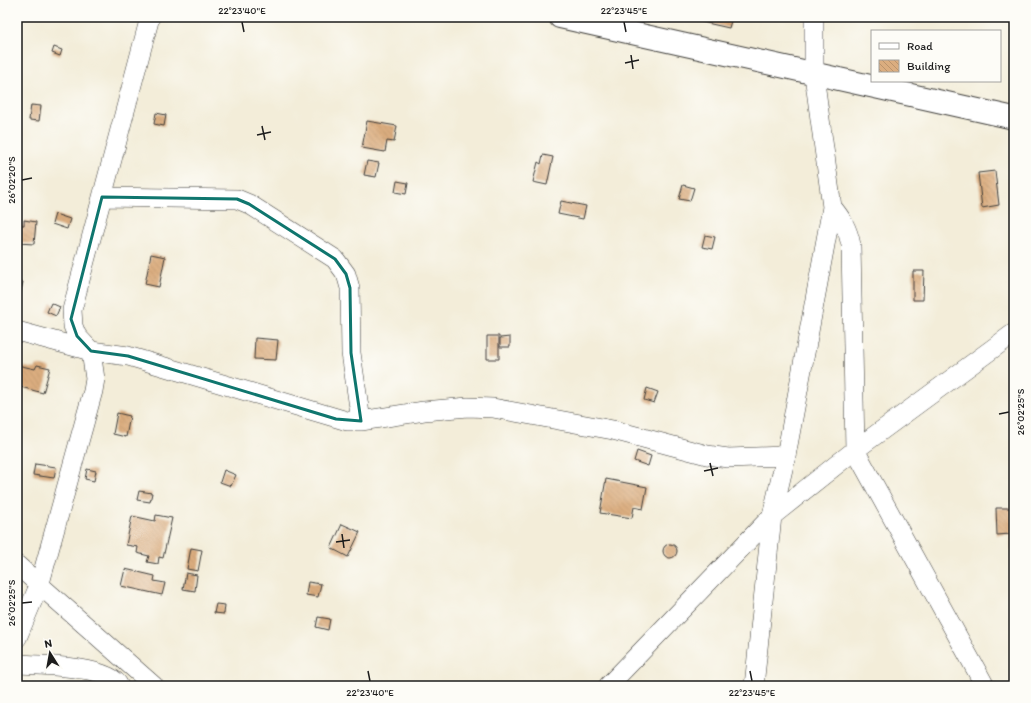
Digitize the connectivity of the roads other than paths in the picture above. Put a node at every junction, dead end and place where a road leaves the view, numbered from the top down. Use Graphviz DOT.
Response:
graph roads {
  1 [pos="150,17"];
  2 [pos="560,17"];
  3 [pos="814,17"];
  4 [pos="814,75"];
  5 [pos="1014,118"];
  6 [pos="102,197"];
  7 [pos="832,207"];
  8 [pos="17,331"];
  9 [pos="1014,333"];
  10 [pos="91,351"];
  11 [pos="361,421"];
  12 [pos="855,450"];
  13 [pos="786,456"];
  14 [pos="772,516"];
  15 [pos="17,565"];
  16 [pos="40,583"];
  17 [pos="17,638"];
  18 [pos="17,664"];
  19 [pos="119,686"];
  20 [pos="154,686"];
  21 [pos="608,686"];
  22 [pos="754,686"];
  23 [pos="985,686"];
  1 -- 6 [label="street"];
  2 -- 4 [label="street"];
  3 -- 4 [label="street"];
  4 -- 5 [label="street"];
  4 -- 7 [label="street"];
  6 -- 10 [label="street"];
  6 -- 11 [label="street"];
  7 -- 12 [label="street"];
  7 -- 13 [label="street"];
  8 -- 10 [label="street"];
  9 -- 12 [label="street"];
  10 -- 11 [label="street"];
  10 -- 16 [label="street"];
  11 -- 13 [label="street"];
  12 -- 14 [label="street"];
  12 -- 23 [label="street"];
  13 -- 14 [label="street"];
  14 -- 21 [label="street"];
  14 -- 22 [label="street"];
  15 -- 16 [label="street"];
  16 -- 17 [label="street"];
  16 -- 20 [label="street"];
  18 -- 19 [label="street"];
}
